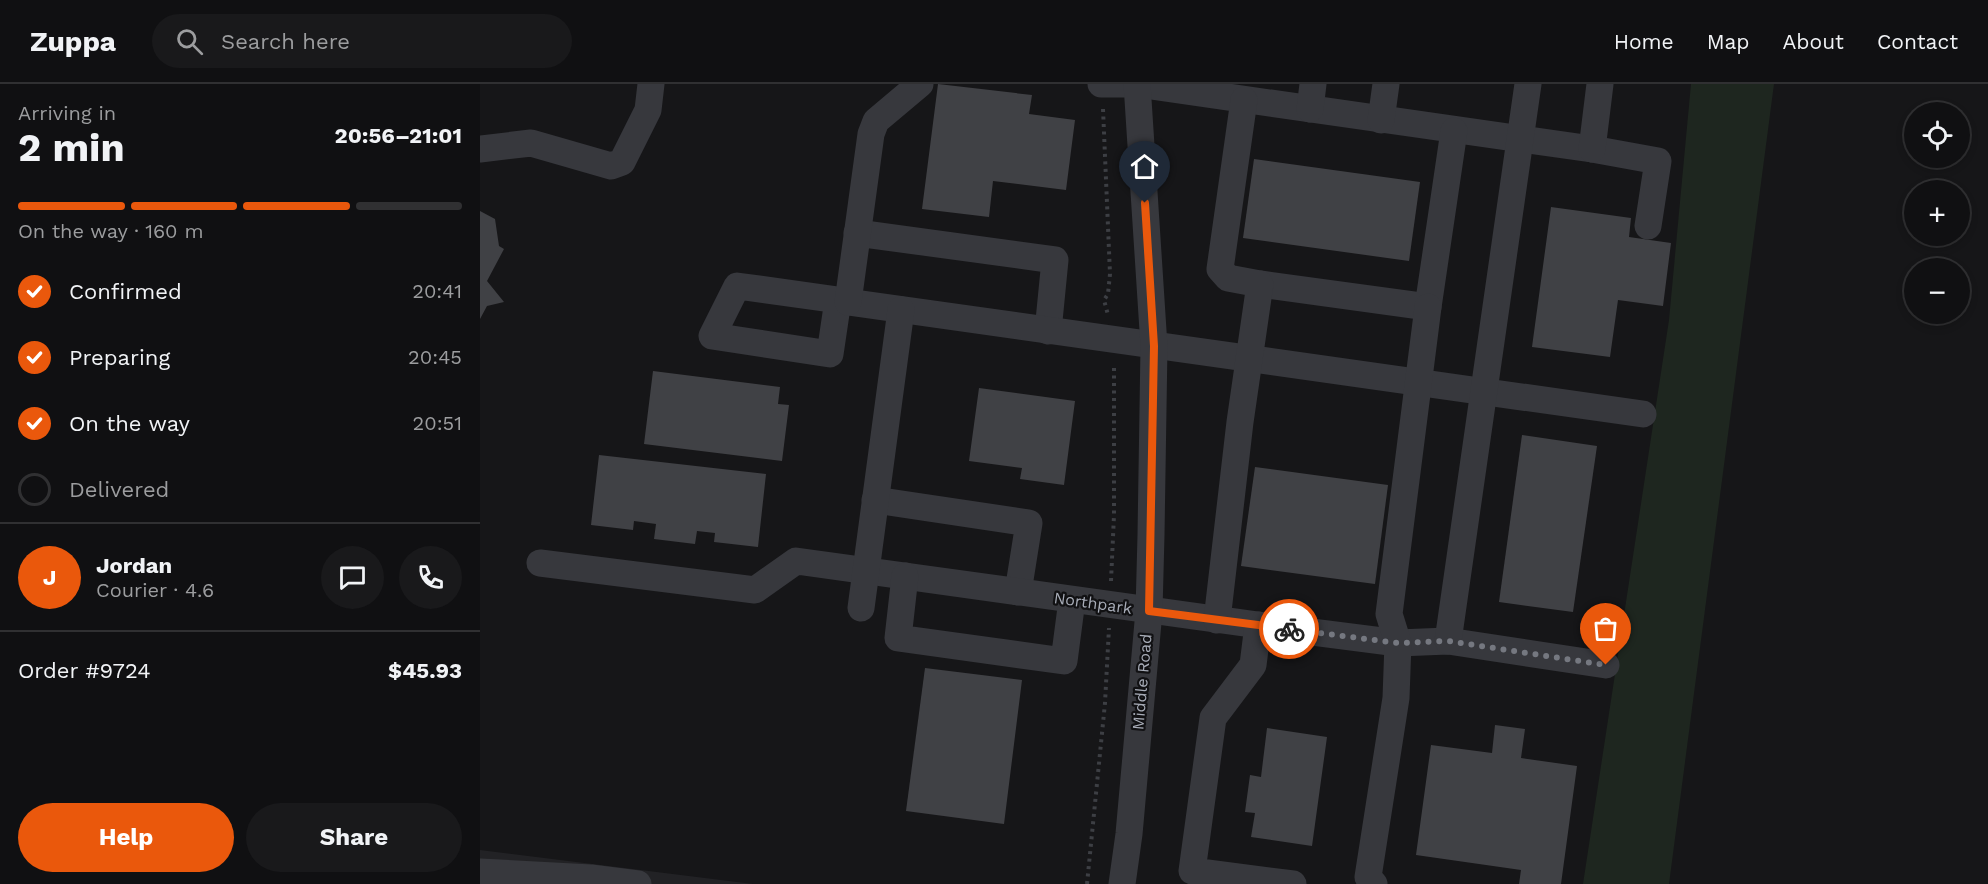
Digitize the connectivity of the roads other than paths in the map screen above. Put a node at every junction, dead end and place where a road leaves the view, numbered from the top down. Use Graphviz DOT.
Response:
graph roads {
  1 [pos="651,84"];
  2 [pos="920,84"];
  3 [pos="1101,84"];
  4 [pos="1137,84"];
  5 [pos="1386,84"];
  6 [pos="1528,84"];
  7 [pos="1600,84"];
  8 [pos="1312,97"];
  9 [pos="1244,100"];
  10 [pos="1381,120"];
  11 [pos="1454,130"];
  12 [pos="1520,139"];
  13 [pos="480,149"];
  14 [pos="1592,149"];
  15 [pos="1648,226"];
  16 [pos="857,232"];
  17 [pos="1260,284"];
  18 [pos="1428,307"];
  19 [pos="901,310"];
  20 [pos="1048,331"];
  21 [pos="1154,346"];
  22 [pos="1249,360"];
  23 [pos="1418,383"];
  24 [pos="1485,393"];
  25 [pos="1643,414"];
  26 [pos="875,500"];
  27 [pos="540,563"];
  28 [pos="866,570"];
  29 [pos="905,576"];
  30 [pos="1018,592"];
  31 [pos="1072,600"];
  32 [pos="861,608"];
  33 [pos="1149,611"];
  34 [pos="1217,620"];
  35 [pos="1258,625"];
  36 [pos="1448,641"];
  37 [pos="1398,643"];
  38 [pos="1606,665"];
  39 [pos="480,872"];
  40 [pos="638,884"];
  41 [pos="1122,884"];
  42 [pos="1293,884"];
  43 [pos="1374,884"];
  1 -- 13 [label="street"];
  2 -- 16 [label="street"];
  3 -- 4 [label="street"];
  4 -- 9 [label="street"];
  4 -- 21 [label="street, Middle Road"];
  5 -- 10 [label="street"];
  6 -- 12 [label="street"];
  7 -- 14 [label="street"];
  8 -- 9 [label="street"];
  8 -- 10 [label="street"];
  9 -- 17 [label="street"];
  10 -- 11 [label="street"];
  11 -- 12 [label="street"];
  11 -- 18 [label="street"];
  12 -- 14 [label="street"];
  12 -- 24 [label="street"];
  14 -- 15 [label="street"];
  16 -- 19 [label="street"];
  16 -- 20 [label="street"];
  17 -- 18 [label="street"];
  17 -- 22 [label="street"];
  18 -- 23 [label="street"];
  19 -- 20 [label="street"];
  19 -- 26 [label="street"];
  20 -- 21 [label="street"];
  21 -- 22 [label="street"];
  21 -- 33 [label="street, Middle Road"];
  22 -- 23 [label="street"];
  22 -- 34 [label="street"];
  23 -- 24 [label="street"];
  23 -- 37 [label="street"];
  24 -- 25 [label="street"];
  24 -- 36 [label="street"];
  26 -- 28 [label="street"];
  26 -- 30 [label="street"];
  27 -- 28 [label="street, Northpark"];
  28 -- 29 [label="street, Northpark"];
  28 -- 32 [label="street"];
  29 -- 30 [label="street, Northpark"];
  29 -- 31 [label="street"];
  30 -- 31 [label="street, Northpark"];
  31 -- 33 [label="street, Northpark"];
  33 -- 34 [label="street, Northpark"];
  33 -- 41 [label="street, Middle Road"];
  34 -- 35 [label="street, Northpark"];
  35 -- 37 [label="street, Northpark"];
  35 -- 42 [label="street"];
  36 -- 37 [label="street, Northpark"];
  36 -- 38 [label="street, Northpark"];
  37 -- 43 [label="street"];
  39 -- 40 [label="street"];
}
